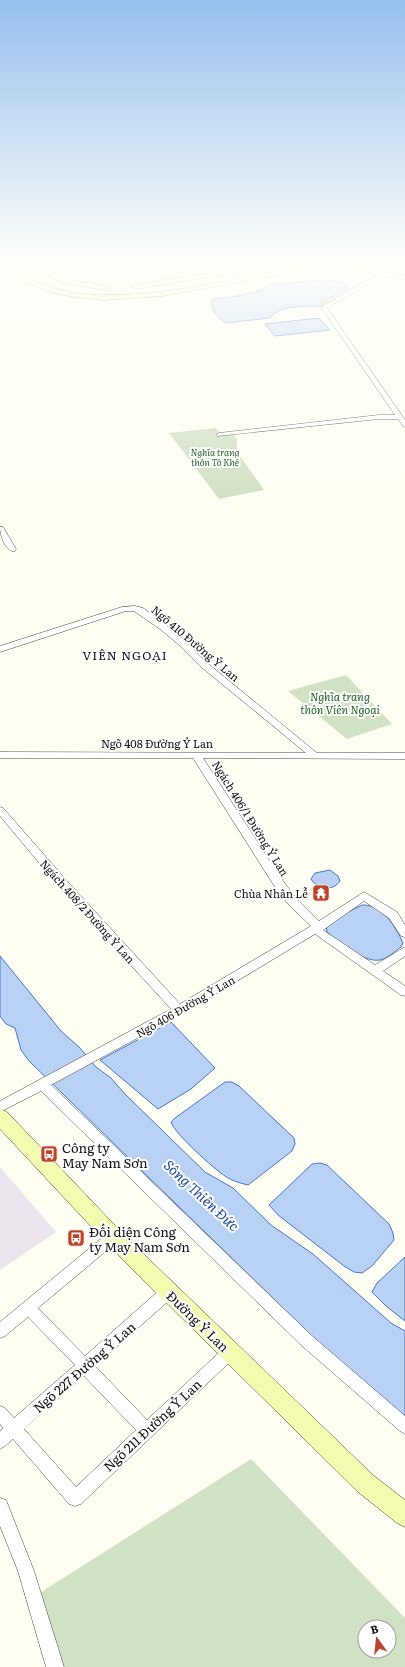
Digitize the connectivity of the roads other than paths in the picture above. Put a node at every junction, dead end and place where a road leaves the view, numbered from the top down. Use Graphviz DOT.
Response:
graph roads {
  1 [pos="349,343"];
  2 [pos="405,411"];
  3 [pos="398,414"];
  4 [pos="405,426"];
  5 [pos="219,435"];
  6 [pos="0,529"];
  7 [pos="12,549"];
  8 [pos="0,649"];
  9 [pos="0,755"];
  10 [pos="196,755"];
  11 [pos="314,755"];
  12 [pos="405,756"];
  13 [pos="0,810"];
  14 [pos="317,929"];
  15 [pos="405,933"];
  16 [pos="405,951"];
  17 [pos="375,971"];
  18 [pos="405,992"];
  19 [pos="178,1010"];
  20 [pos="42,1084"];
  21 [pos="0,1107"];
  22 [pos="0,1117"];
  23 [pos="113,1237"];
  24 [pos="168,1292"];
  25 [pos="28,1307"];
  26 [pos="0,1330"];
  27 [pos="230,1352"];
  28 [pos="85,1366"];
  29 [pos="0,1413"];
  30 [pos="405,1426"];
  31 [pos="14,1429"];
  32 [pos="147,1430"];
  33 [pos="0,1441"];
  34 [pos="0,1506"];
  35 [pos="405,1515"];
  36 [pos="55,1667"];
  1 -- 3 [label="street"];
  2 -- 3 [label="street"];
  3 -- 4 [label="street"];
  3 -- 5 [label="street"];
  6 -- 7 [label="street"];
  8 -- 11 [label="street, Ngõ 410 Đường Ỷ Lan"];
  9 -- 10 [label="street, Ngõ 408 Đường Ỷ Lan"];
  10 -- 11 [label="street, Ngõ 408 Đường Ỷ Lan"];
  10 -- 14 [label="street, Ngách 406/1 Đường Ỷ Lan"];
  11 -- 12 [label="street, Ngõ 408 Đường Ỷ Lan"];
  13 -- 19 [label="street, Ngách 408/2 Đường Ỷ Lan"];
  14 -- 15 [label="street, Ngõ 406 Đường Ỷ Lan"];
  14 -- 17 [label="street, Ngách 406/1 Đường Ỷ Lan"];
  14 -- 19 [label="street, Ngõ 406 Đường Ỷ Lan"];
  16 -- 17 [label="street"];
  17 -- 18 [label="street, Ngách 406/1 Đường Ỷ Lan"];
  19 -- 20 [label="street, Ngõ 406 Đường Ỷ Lan"];
  20 -- 21 [label="street, Ngõ 406 Đường Ỷ Lan"];
  20 -- 30 [label="street"];
  22 -- 23 [label="main road, Đường Ỷ Lan"];
  23 -- 24 [label="main road, Đường Ỷ Lan"];
  23 -- 25 [label="street"];
  24 -- 27 [label="main road, Đường Ỷ Lan"];
  24 -- 28 [label="street, Ngõ 227 Đường Ỷ Lan"];
  25 -- 26 [label="street"];
  25 -- 28 [label="street"];
  27 -- 32 [label="street, Ngõ 211 Đường Ỷ Lan"];
  27 -- 35 [label="main road, Đường Ỷ Lan"];
  28 -- 31 [label="street, Ngõ 227 Đường Ỷ Lan"];
  28 -- 32 [label="street"];
  29 -- 31 [label="street"];
  31 -- 32 [label="street, Ngõ 211 Đường Ỷ Lan"];
  31 -- 33 [label="street, Ngõ 227 Đường Ỷ Lan"];
  34 -- 36 [label="street"];
}
